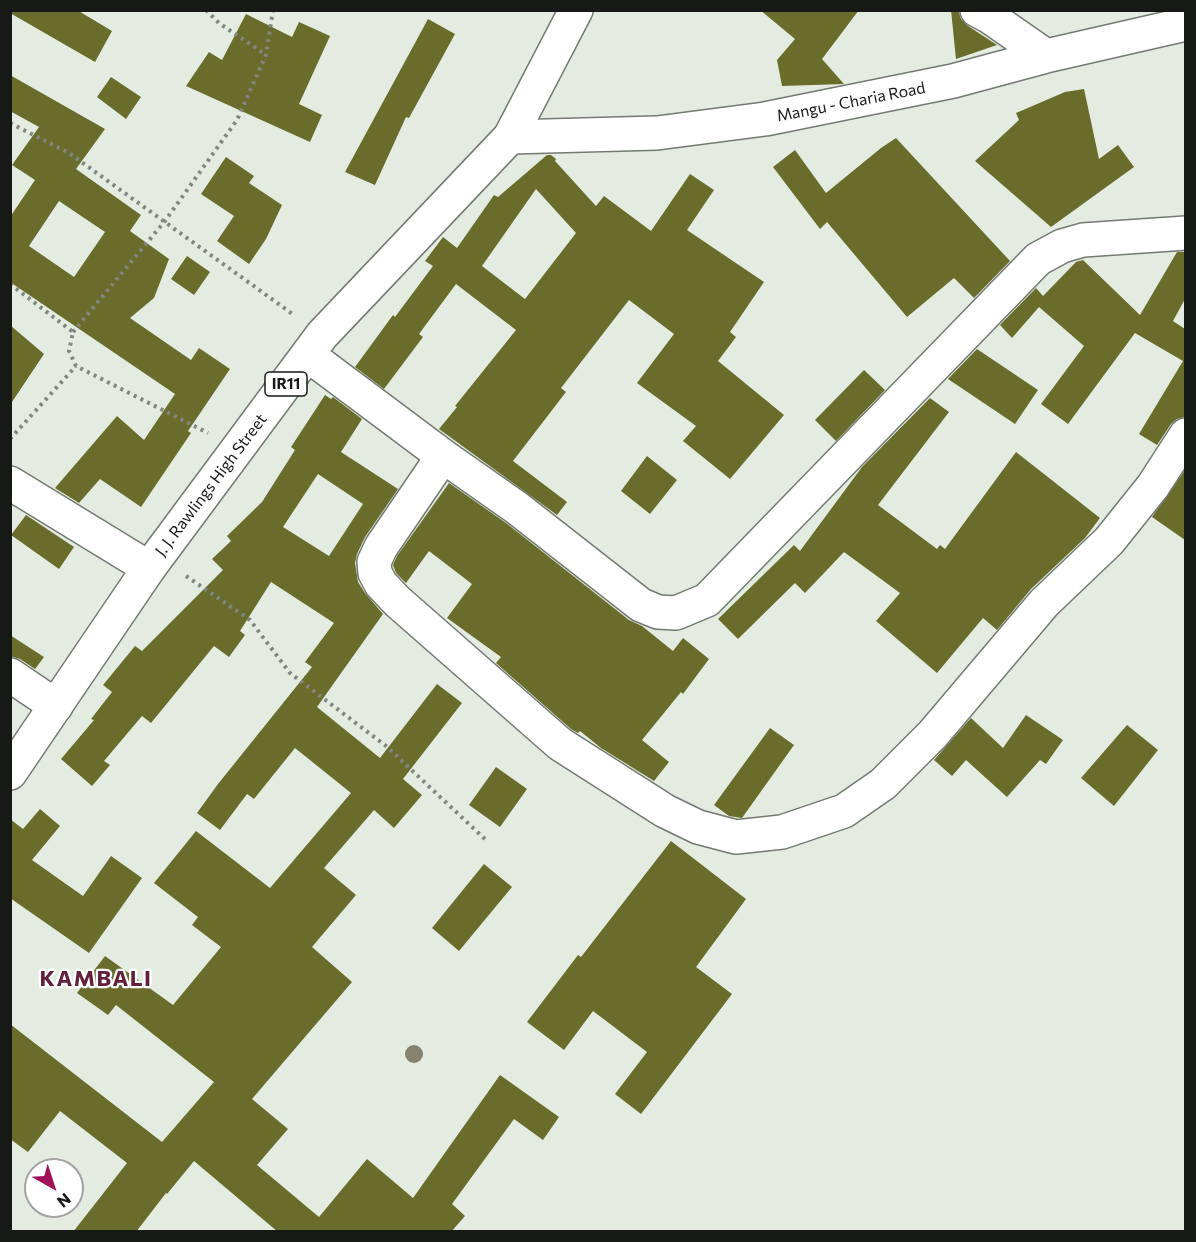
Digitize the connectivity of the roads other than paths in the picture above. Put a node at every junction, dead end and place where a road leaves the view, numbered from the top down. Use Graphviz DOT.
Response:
graph roads {
  1 [pos="576,10"];
  2 [pos="977,10"];
  3 [pos="1185,24"];
  4 [pos="1046,56"];
  5 [pos="510,138"];
  6 [pos="1185,233"];
  7 [pos="315,345"];
  8 [pos="1185,435"];
  9 [pos="443,456"];
  10 [pos="10,483"];
  11 [pos="154,562"];
  12 [pos="10,675"];
  13 [pos="56,706"];
  14 [pos="10,773"];
  1 -- 5 [label="street, J. J. Rawlings High Street / IR11"];
  2 -- 4 [label="street"];
  3 -- 4 [label="street, Mangu - Charia Road"];
  4 -- 5 [label="street, Mangu - Charia Road"];
  5 -- 7 [label="street, J. J. Rawlings High Street / IR11"];
  6 -- 9 [label="street"];
  7 -- 9 [label="street"];
  7 -- 11 [label="street, J. J. Rawlings High Street / IR11"];
  8 -- 9 [label="street"];
  10 -- 11 [label="street"];
  11 -- 13 [label="street, J. J. Rawlings High Street / IR11"];
  12 -- 13 [label="street"];
  13 -- 14 [label="street, J. J. Rawlings High Street / IR11"];
}
